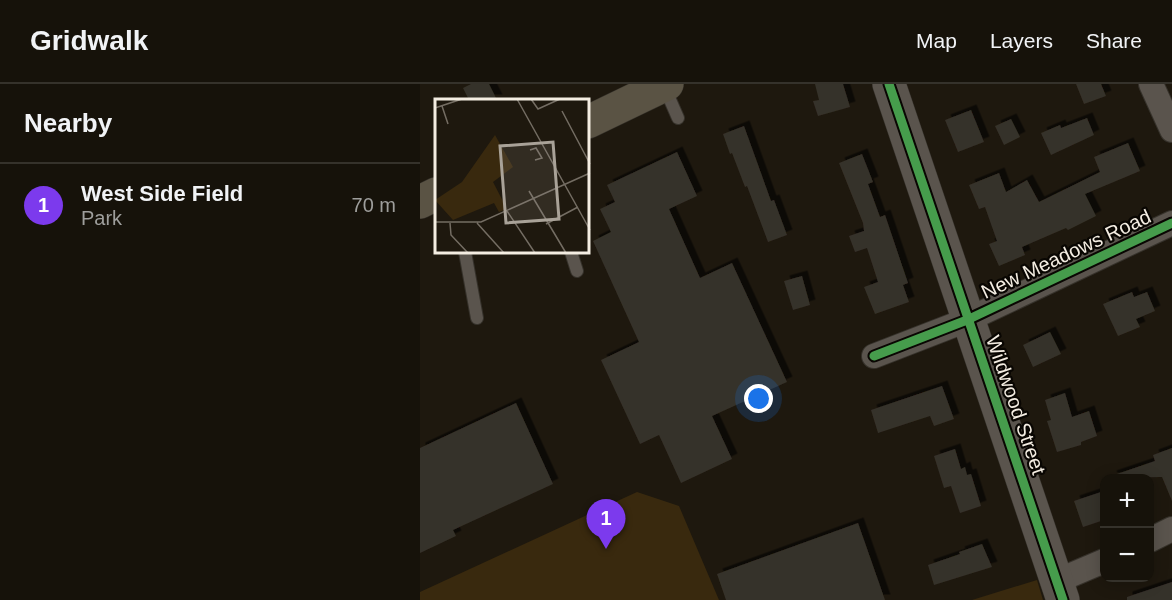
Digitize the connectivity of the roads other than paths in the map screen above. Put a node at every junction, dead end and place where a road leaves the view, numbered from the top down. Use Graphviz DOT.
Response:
graph roads {
  1 [pos="889,84"];
  2 [pos="1151,84"];
  3 [pos="665,85"];
  4 [pos="678,118"];
  5 [pos="590,121"];
  6 [pos="1172,130"];
  7 [pos="435,194"];
  8 [pos="420,202"];
  9 [pos="1172,223"];
  10 [pos="465,254"];
  11 [pos="573,254"];
  12 [pos="577,271"];
  13 [pos="477,318"];
  14 [pos="967,320"];
  15 [pos="874,356"];
  16 [pos="1172,529"];
  17 [pos="1154,538"];
  18 [pos="1100,564"];
  19 [pos="1060,591"];
  1 -- 14 [label="street, Wildwood Street"];
  2 -- 6 [label="street"];
  3 -- 4 [label="lane"];
  3 -- 5 [label="highway"];
  7 -- 8 [label="highway"];
  9 -- 14 [label="street, New Meadows Road"];
  10 -- 13 [label="lane"];
  11 -- 12 [label="lane"];
  14 -- 15 [label="street, New Meadows Road"];
  14 -- 19 [label="street, Wildwood Street"];
  16 -- 17 [label="street"];
  18 -- 19 [label="street"];
}
